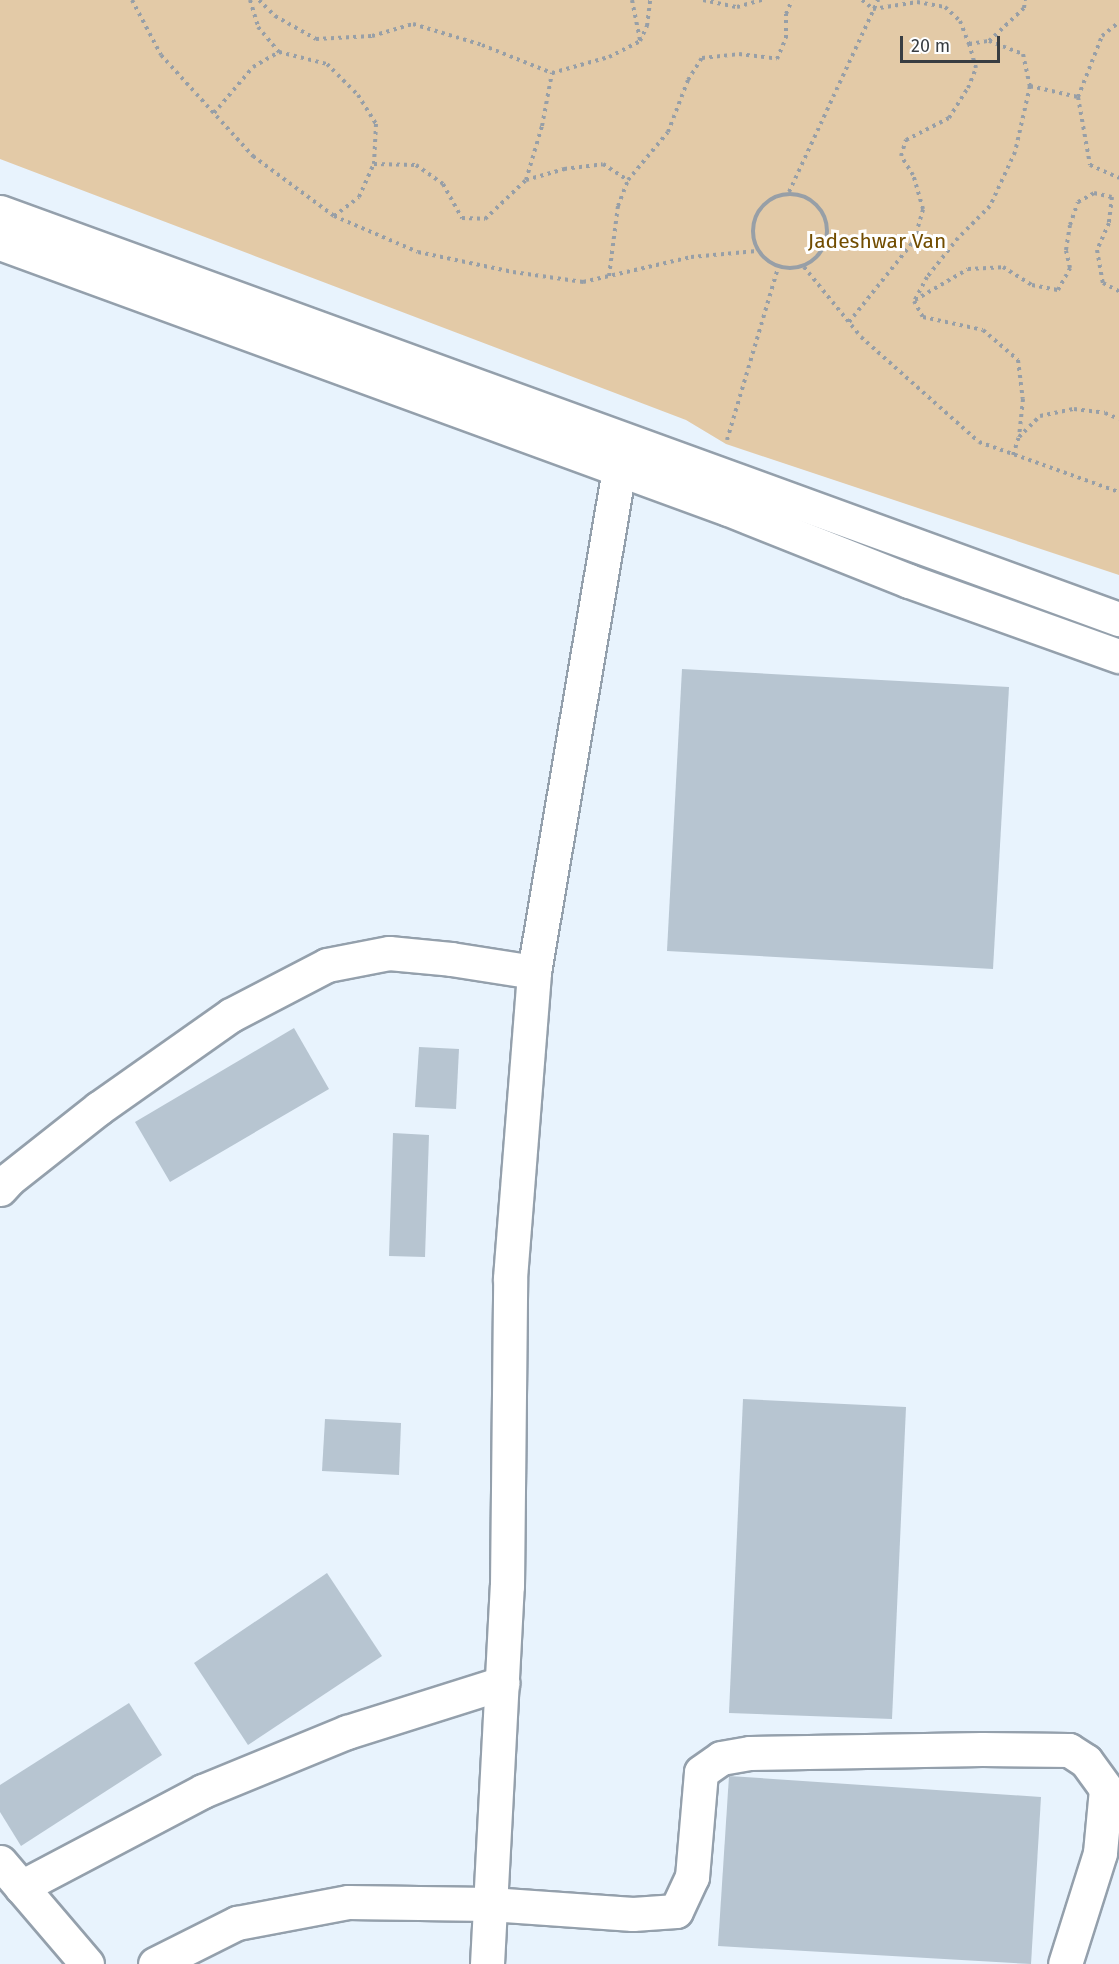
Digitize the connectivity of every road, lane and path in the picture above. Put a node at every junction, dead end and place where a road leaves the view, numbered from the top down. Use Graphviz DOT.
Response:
graph roads {
  1 [pos="132,0"];
  2 [pos="250,0"];
  3 [pos="259,0"];
  4 [pos="632,0"];
  5 [pos="650,0"];
  6 [pos="703,0"];
  7 [pos="762,0"];
  8 [pos="792,0"];
  9 [pos="862,0"];
  10 [pos="878,0"];
  11 [pos="1025,0"];
  12 [pos="873,9"];
  13 [pos="1119,22"];
  14 [pos="640,41"];
  15 [pos="989,41"];
  16 [pos="969,44"];
  17 [pos="279,52"];
  18 [pos="552,73"];
  19 [pos="1030,86"];
  20 [pos="1078,97"];
  21 [pos="214,113"];
  22 [pos="374,164"];
  23 [pos="1119,178"];
  24 [pos="526,180"];
  25 [pos="628,180"];
  26 [pos="789,192"];
  27 [pos="0,212"];
  28 [pos="334,216"];
  29 [pos="0,243"];
  30 [pos="757,251"];
  31 [pos="804,267"];
  32 [pos="778,268"];
  33 [pos="609,276"];
  34 [pos="1119,291"];
  35 [pos="914,301"];
  36 [pos="849,322"];
  37 [pos="1119,419"];
  38 [pos="1019,437"];
  39 [pos="726,444"];
  40 [pos="1013,455"];
  41 [pos="619,469"];
  42 [pos="1119,492"];
  43 [pos="1119,619"];
  44 [pos="1119,656"];
  45 [pos="534,972"];
  46 [pos="0,1190"];
  47 [pos="502,1683"];
  48 [pos="0,1862"];
  49 [pos="21,1887"];
  50 [pos="490,1904"];
  51 [pos="87,1964"];
  52 [pos="155,1964"];
  53 [pos="487,1964"];
  54 [pos="1065,1964"];
  1 -- 21 [label="path"];
  2 -- 17 [label="path"];
  3 -- 18 [label="path"];
  4 -- 14 [label="path"];
  5 -- 14 [label="path"];
  6 -- 7 [label="path"];
  8 -- 25 [label="path"];
  9 -- 12 [label="path"];
  10 -- 12 [label="path"];
  11 -- 15 [label="path"];
  12 -- 16 [label="path"];
  12 -- 26 [label="path"];
  13 -- 20 [label="path"];
  14 -- 18 [label="path"];
  15 -- 16 [label="path"];
  15 -- 19 [label="path"];
  16 -- 36 [label="path"];
  17 -- 21 [label="path"];
  17 -- 22 [label="path"];
  18 -- 24 [label="path"];
  19 -- 20 [label="path"];
  19 -- 35 [label="path"];
  20 -- 23 [label="path"];
  21 -- 28 [label="path"];
  22 -- 24 [label="path"];
  22 -- 28 [label="path"];
  24 -- 25 [label="path"];
  25 -- 33 [label="path"];
  26 -- 30 [label="path"];
  26 -- 31 [label="path"];
  27 -- 43 [label="street"];
  28 -- 33 [label="path"];
  29 -- 41 [label="street"];
  30 -- 32 [label="path"];
  30 -- 33 [label="path"];
  31 -- 32 [label="path"];
  31 -- 36 [label="path"];
  32 -- 39 [label="path"];
  34 -- 35 [label="path"];
  35 -- 38 [label="path"];
  36 -- 40 [label="path"];
  37 -- 38 [label="path"];
  38 -- 40 [label="path"];
  40 -- 42 [label="path"];
  41 -- 44 [label="street"];
  41 -- 45 [label="street"];
  45 -- 46 [label="street"];
  45 -- 47 [label="street"];
  47 -- 49 [label="street"];
  47 -- 50 [label="street"];
  48 -- 49 [label="street"];
  49 -- 51 [label="street"];
  50 -- 52 [label="street"];
  50 -- 53 [label="street"];
  50 -- 54 [label="street"];
}
